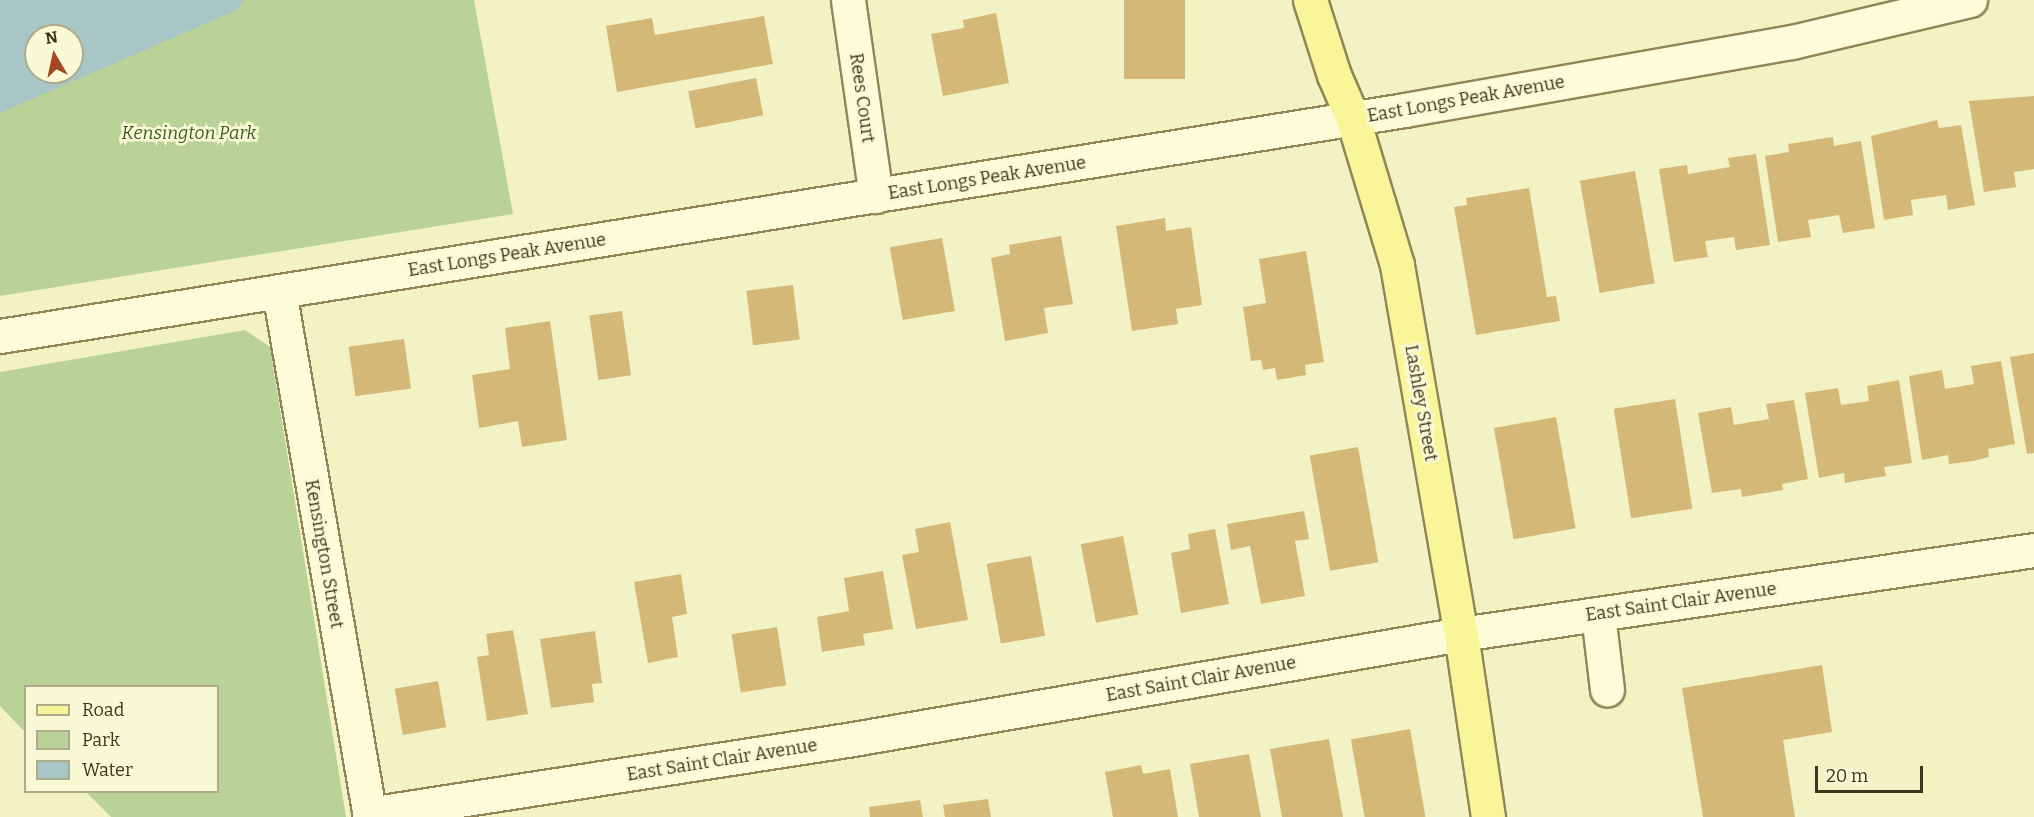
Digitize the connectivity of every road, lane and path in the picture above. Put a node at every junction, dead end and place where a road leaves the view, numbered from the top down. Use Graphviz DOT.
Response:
graph roads {
  1 [pos="848,0"];
  2 [pos="1310,0"];
  3 [pos="1970,0"];
  4 [pos="1353,119"];
  5 [pos="876,196"];
  6 [pos="279,291"];
  7 [pos="0,336"];
  8 [pos="2034,550"];
  9 [pos="1598,614"];
  10 [pos="1461,634"];
  11 [pos="1607,689"];
  12 [pos="370,816"];
  13 [pos="1488,817"];
  1 -- 5 [label="street, Rees Court"];
  2 -- 4 [label="main road, Lashley Street"];
  3 -- 4 [label="street, East Longs Peak Avenue"];
  4 -- 5 [label="street, East Longs Peak Avenue"];
  4 -- 10 [label="main road, Lashley Street"];
  5 -- 6 [label="street, East Longs Peak Avenue"];
  6 -- 7 [label="street, East Longs Peak Avenue"];
  6 -- 12 [label="street, Kensington Street"];
  8 -- 9 [label="street, East Saint Clair Avenue"];
  9 -- 10 [label="street, East Saint Clair Avenue"];
  9 -- 11 [label="street"];
  10 -- 12 [label="street, East Saint Clair Avenue"];
  10 -- 13 [label="main road, Lashley Street"];
}
